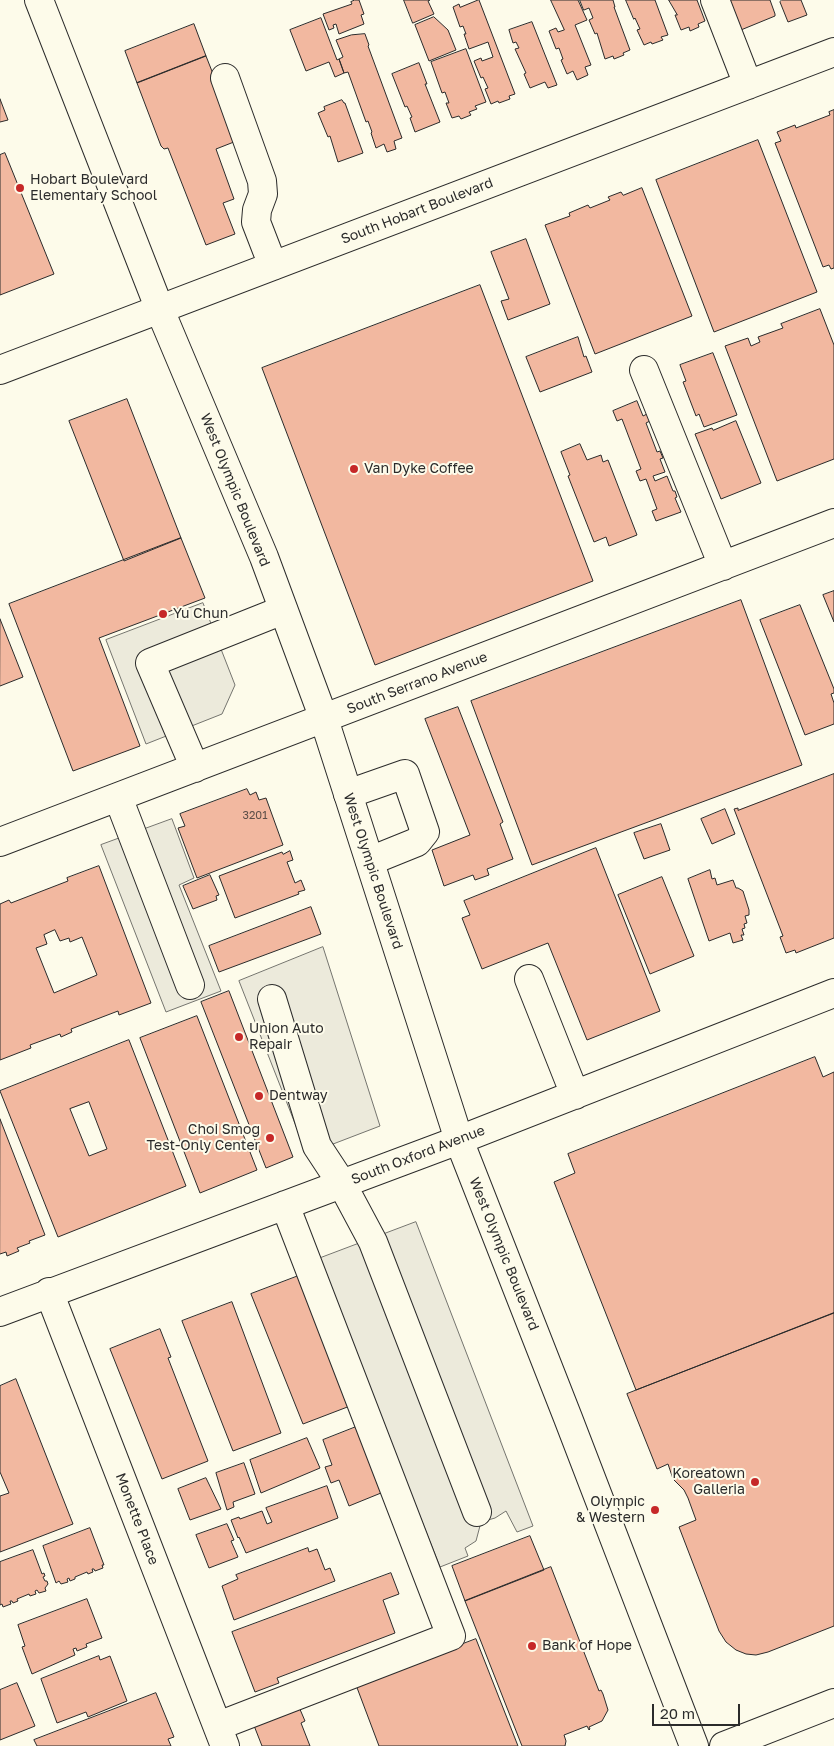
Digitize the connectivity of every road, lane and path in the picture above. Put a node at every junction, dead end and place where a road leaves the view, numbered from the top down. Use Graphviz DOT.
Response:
graph roads {
  1 [pos="39,0"];
  2 [pos="715,0"];
  3 [pos="834,52"];
  4 [pos="225,78"];
  5 [pos="748,84"];
  6 [pos="273,266"];
  7 [pos="160,310"];
  8 [pos="0,370"];
  9 [pos="644,370"];
  10 [pos="834,524"];
  11 [pos="723,566"];
  12 [pos="283,610"];
  13 [pos="324,719"];
  14 [pos="195,768"];
  15 [pos="348,794"];
  16 [pos="118,797"];
  17 [pos="0,842"];
  18 [pos="370,861"];
  19 [pos="529,979"];
  20 [pos="190,985"];
  21 [pos="834,992"];
  22 [pos="272,999"];
  23 [pos="575,1095"];
  24 [pos="459,1140"];
  25 [pos="342,1184"];
  26 [pos="285,1205"];
  27 [pos="49,1292"];
  28 [pos="0,1312"];
  29 [pos="477,1512"];
  30 [pos="834,1703"];
  31 [pos="221,1736"];
  32 [pos="694,1746"];
  33 [pos="724,1746"];
  1 -- 7 [label="street, West Olympic Boulevard"];
  2 -- 5 [label="street"];
  3 -- 5 [label="street, South Hobart Boulevard"];
  4 -- 6 [label="street"];
  5 -- 6 [label="street, South Hobart Boulevard"];
  6 -- 7 [label="street, South Hobart Boulevard"];
  7 -- 8 [label="street, South Hobart Boulevard"];
  7 -- 12 [label="street, West Olympic Boulevard"];
  9 -- 11 [label="street"];
  10 -- 11 [label="street, South Serrano Avenue"];
  11 -- 13 [label="street, South Serrano Avenue"];
  12 -- 13 [label="street, West Olympic Boulevard"];
  12 -- 14 [label="street"];
  13 -- 14 [label="street, South Serrano Avenue"];
  13 -- 15 [label="street, West Olympic Boulevard"];
  14 -- 16 [label="street, South Serrano Avenue"];
  15 -- 18 [label="street, West Olympic Boulevard"];
  15 -- 18 [label="street"];
  16 -- 17 [label="street, South Serrano Avenue"];
  16 -- 20 [label="street"];
  18 -- 24 [label="street, West Olympic Boulevard"];
  19 -- 23 [label="street"];
  21 -- 23 [label="street, South Oxford Avenue"];
  22 -- 25 [label="street"];
  23 -- 24 [label="street, South Oxford Avenue"];
  24 -- 25 [label="street, South Oxford Avenue"];
  24 -- 32 [label="street, West Olympic Boulevard"];
  25 -- 26 [label="street, South Oxford Avenue"];
  25 -- 29 [label="street"];
  26 -- 27 [label="street, South Oxford Avenue"];
  26 -- 31 [label="street"];
  27 -- 28 [label="street, South Oxford Avenue"];
  27 -- 31 [label="street, Monette Place"];
  30 -- 33 [label="street"];
}
